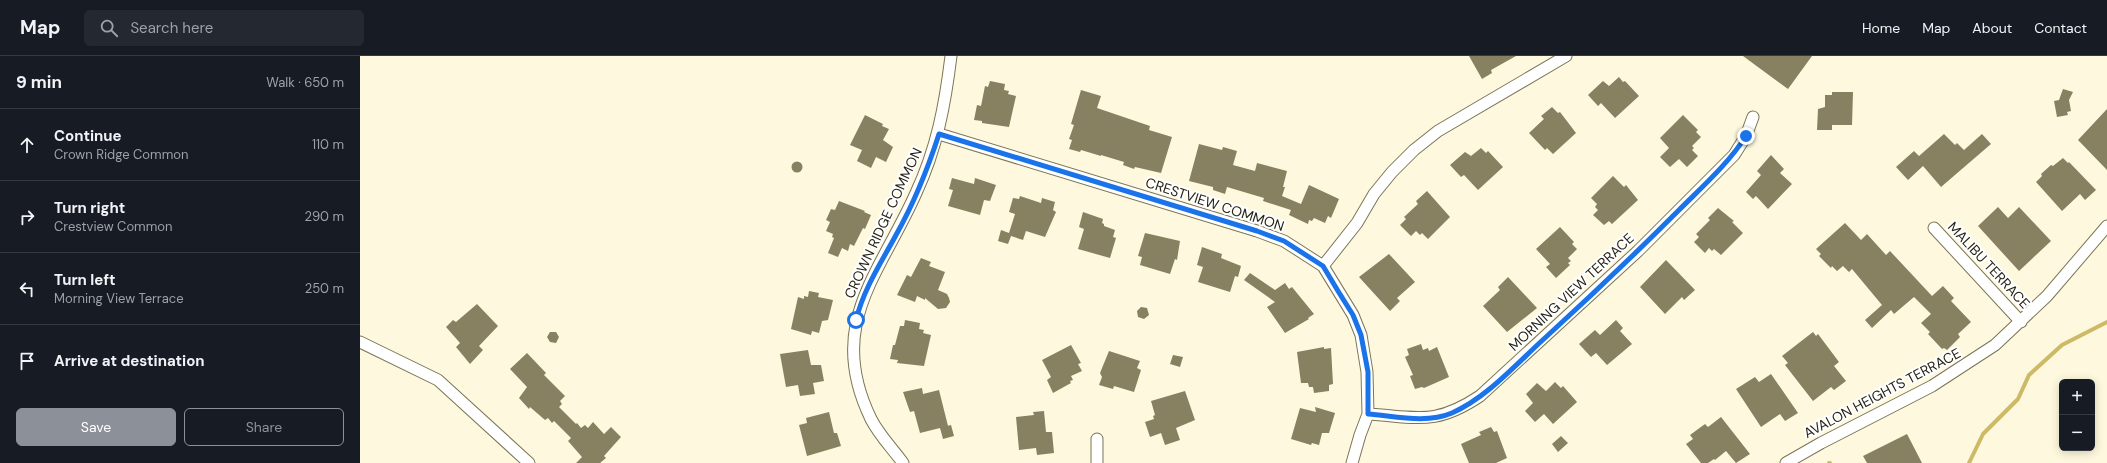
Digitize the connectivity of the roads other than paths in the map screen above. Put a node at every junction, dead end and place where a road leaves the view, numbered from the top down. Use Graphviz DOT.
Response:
graph roads {
  1 [pos="951,56"];
  2 [pos="1566,56"];
  3 [pos="1753,117"];
  4 [pos="939,134"];
  5 [pos="2107,226"];
  6 [pos="1934,228"];
  7 [pos="1323,266"];
  8 [pos="2021,322"];
  9 [pos="360,342"];
  10 [pos="1368,414"];
  11 [pos="1097,439"];
  12 [pos="529,463"];
  13 [pos="902,463"];
  14 [pos="1097,463"];
  15 [pos="1352,463"];
  16 [pos="1786,463"];
  1 -- 4 [label="street, CROWN RIDGE COMMON"];
  2 -- 7 [label="street"];
  3 -- 10 [label="street, MORNING VIEW TERRACE"];
  4 -- 7 [label="street, CRESTVIEW COMMON"];
  4 -- 13 [label="street, CROWN RIDGE COMMON"];
  5 -- 8 [label="street, AVALON HEIGHTS TERRACE"];
  6 -- 8 [label="street, MALIBU TERRACE"];
  7 -- 10 [label="street, CRESTVIEW COMMON"];
  8 -- 16 [label="street, AVALON HEIGHTS TERRACE"];
  9 -- 12 [label="street"];
  10 -- 15 [label="street, CRESTVIEW COMMON"];
  11 -- 14 [label="street"];
}
